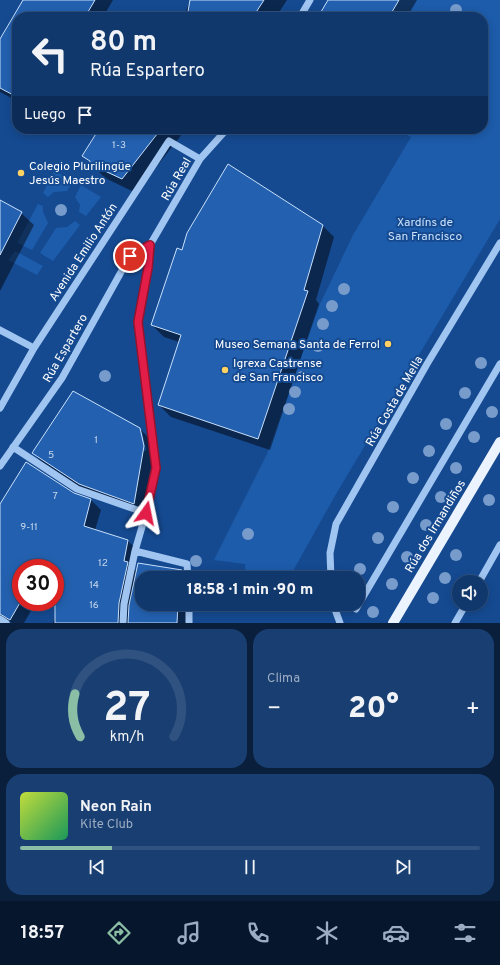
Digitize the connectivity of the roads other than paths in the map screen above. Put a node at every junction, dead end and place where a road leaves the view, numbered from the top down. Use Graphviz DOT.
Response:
graph roads {
  1 [pos="310,0"];
  2 [pos="303,12"];
  3 [pos="222,134"];
  4 [pos="200,159"];
  5 [pos="500,242"];
  6 [pos="150,245"];
  7 [pos="0,330"];
  8 [pos="34,348"];
  9 [pos="500,364"];
  10 [pos="0,408"];
  11 [pos="500,442"];
  12 [pos="13,447"];
  13 [pos="0,466"];
  14 [pos="146,513"];
  15 [pos="500,545"];
  16 [pos="135,551"];
  17 [pos="188,571"];
  18 [pos="331,571"];
  19 [pos="482,575"];
  20 [pos="365,594"];
  21 [pos="189,611"];
  22 [pos="336,611"];
  23 [pos="462,611"];
  24 [pos="0,620"];
  25 [pos="339,622"];
  26 [pos="6,623"];
  27 [pos="123,623"];
  28 [pos="189,623"];
  29 [pos="392,623"];
  30 [pos="455,623"];
  1 -- 2 [label="street"];
  3 -- 4 [label="street, Rúa Real"];
  4 -- 6 [label="street, Rúa Real"];
  4 -- 8 [label="street, Avenida Emilio Antón"];
  5 -- 18 [label="street, Rúa Costa de Mella"];
  6 -- 12 [label="street, Rúa Espartero"];
  6 -- 14 [label="street"];
  7 -- 8 [label="street"];
  8 -- 10 [label="street, Avenida Emilio Antón"];
  9 -- 20 [label="street"];
  11 -- 29 [label="main road, Rúa dos Irmandiños"];
  12 -- 13 [label="street, Rúa Espartero"];
  12 -- 14 [label="street"];
  14 -- 16 [label="street"];
  15 -- 19 [label="street"];
  16 -- 17 [label="street"];
  16 -- 27 [label="street"];
  21 -- 28 [label="street"];
  22 -- 25 [label="street"];
  23 -- 30 [label="street"];
  24 -- 26 [label="street"];
}
